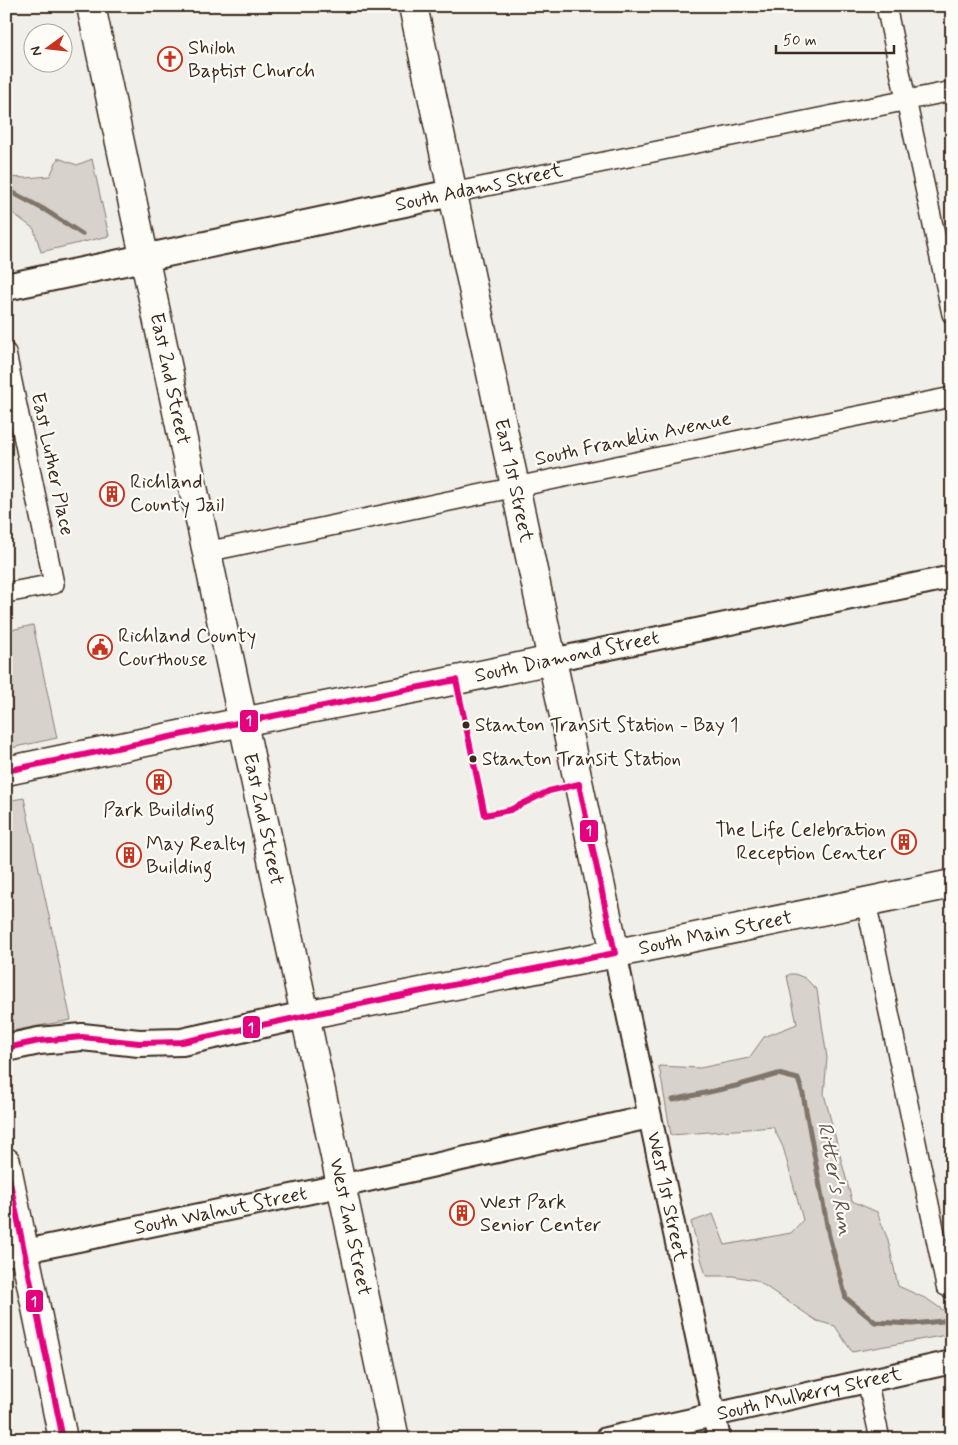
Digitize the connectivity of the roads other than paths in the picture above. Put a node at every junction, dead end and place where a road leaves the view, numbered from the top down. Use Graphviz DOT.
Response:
graph roads {
  1 [pos="91,6"];
  2 [pos="413,6"];
  3 [pos="886,6"];
  4 [pos="952,91"];
  5 [pos="906,101"];
  6 [pos="452,193"];
  7 [pos="144,257"];
  8 [pos="6,286"];
  9 [pos="952,314"];
  10 [pos="6,353"];
  11 [pos="952,397"];
  12 [pos="515,487"];
  13 [pos="206,552"];
  14 [pos="952,577"];
  15 [pos="6,594"];
  16 [pos="552,660"];
  17 [pos="242,722"];
  18 [pos="6,771"];
  19 [pos="952,884"];
  20 [pos="866,902"];
  21 [pos="615,954"];
  22 [pos="305,1015"];
  23 [pos="6,1048"];
  24 [pos="649,1117"];
  25 [pos="6,1162"];
  26 [pos="340,1186"];
  27 [pos="15,1253"];
  28 [pos="952,1289"];
  29 [pos="952,1362"];
  30 [pos="866,1380"];
  31 [pos="713,1415"];
  32 [pos="63,1439"];
  33 [pos="395,1439"];
  34 [pos="606,1439"];
  35 [pos="718,1439"];
  36 [pos="880,1439"];
  1 -- 7 [label="main road, East 2nd Street"];
  2 -- 6 [label="main road, East 1st Street"];
  3 -- 5 [label="street"];
  4 -- 5 [label="street, South Adams Street"];
  5 -- 6 [label="street, South Adams Street"];
  5 -- 9 [label="street"];
  6 -- 7 [label="main road, South Adams Street"];
  6 -- 12 [label="main road, East 1st Street"];
  7 -- 8 [label="main road, South Adams Street"];
  7 -- 13 [label="main road, East 2nd Street"];
  10 -- 15 [label="street, East Luther Place"];
  11 -- 12 [label="street, South Franklin Avenue"];
  12 -- 13 [label="street, South Franklin Avenue"];
  12 -- 16 [label="main road, East 1st Street"];
  13 -- 17 [label="main road, East 2nd Street"];
  14 -- 16 [label="street, South Diamond Street"];
  16 -- 17 [label="main road, South Diamond Street"];
  16 -- 21 [label="main road, East 1st Street"];
  17 -- 18 [label="main road, South Diamond Street"];
  17 -- 22 [label="main road, East 2nd Street"];
  19 -- 20 [label="main road, South Main Street"];
  20 -- 21 [label="main road, South Main Street"];
  20 -- 28 [label="street"];
  21 -- 22 [label="main road, South Main Street"];
  21 -- 24 [label="street, West 1st Street"];
  22 -- 23 [label="main road, South Main Street"];
  22 -- 26 [label="main road, West 2nd Street"];
  24 -- 26 [label="street, South Walnut Street"];
  24 -- 31 [label="street, West 1st Street"];
  25 -- 27 [label="main road"];
  26 -- 27 [label="street, South Walnut Street"];
  26 -- 33 [label="main road, West 2nd Street"];
  27 -- 32 [label="main road"];
  29 -- 30 [label="street, South Mulberry Street"];
  30 -- 31 [label="street, South Mulberry Street"];
  30 -- 36 [label="street"];
  31 -- 34 [label="street, South Mulberry Street"];
  31 -- 35 [label="street, West 1st Street"];
}
